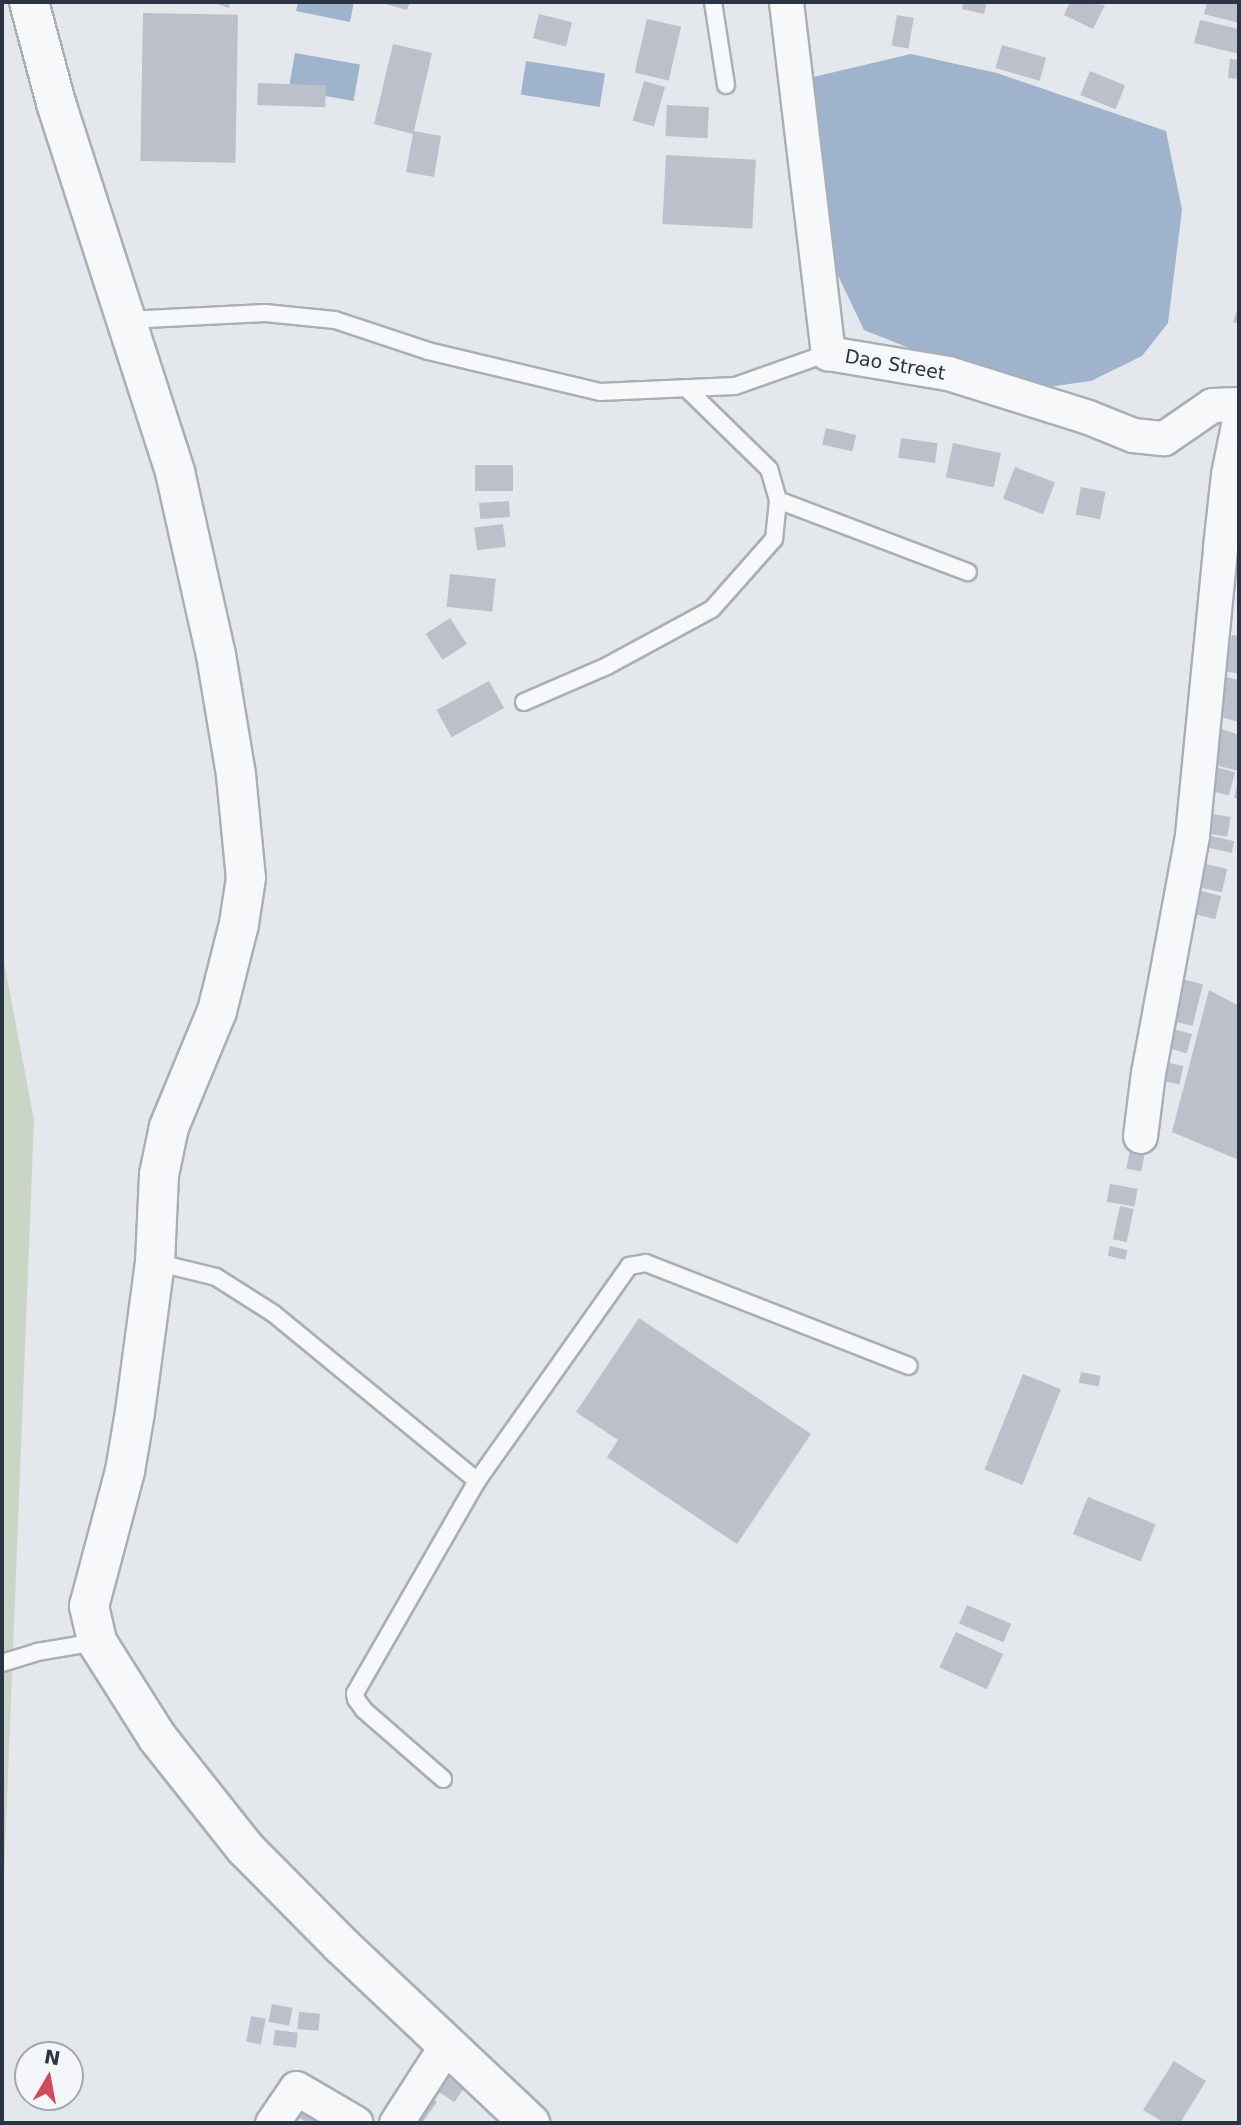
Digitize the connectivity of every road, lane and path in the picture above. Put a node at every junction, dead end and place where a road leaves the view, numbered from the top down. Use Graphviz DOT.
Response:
graph roads {
  1 [pos="29,2"];
  2 [pos="713,2"];
  3 [pos="786,2"];
  4 [pos="726,85"];
  5 [pos="126,320"];
  6 [pos="828,353"];
  7 [pos="686,388"];
  8 [pos="1230,409"];
  9 [pos="778,500"];
  10 [pos="968,572"];
  11 [pos="524,702"];
  12 [pos="1140,1136"];
  13 [pos="155,1262"];
  14 [pos="909,1366"];
  15 [pos="477,1481"];
  16 [pos="97,1642"];
  17 [pos="2,1663"];
  18 [pos="443,1779"];
  19 [pos="447,2044"];
  20 [pos="525,2122"];
  21 [pos="272,2123"];
  22 [pos="356,2123"];
  23 [pos="396,2123"];
  1 -- 5 [label="street"];
  2 -- 4 [label="lane"];
  3 -- 6 [label="street, Dao Street"];
  5 -- 7 [label="lane"];
  5 -- 13 [label="street"];
  6 -- 7 [label="lane"];
  6 -- 8 [label="street, Dao Street"];
  7 -- 9 [label="lane"];
  8 -- 12 [label="street"];
  9 -- 10 [label="lane"];
  9 -- 11 [label="lane"];
  13 -- 15 [label="lane"];
  13 -- 16 [label="street"];
  14 -- 15 [label="lane"];
  15 -- 18 [label="lane"];
  16 -- 17 [label="lane"];
  16 -- 19 [label="street"];
  19 -- 20 [label="street"];
  19 -- 23 [label="street"];
  21 -- 22 [label="street"];
}
